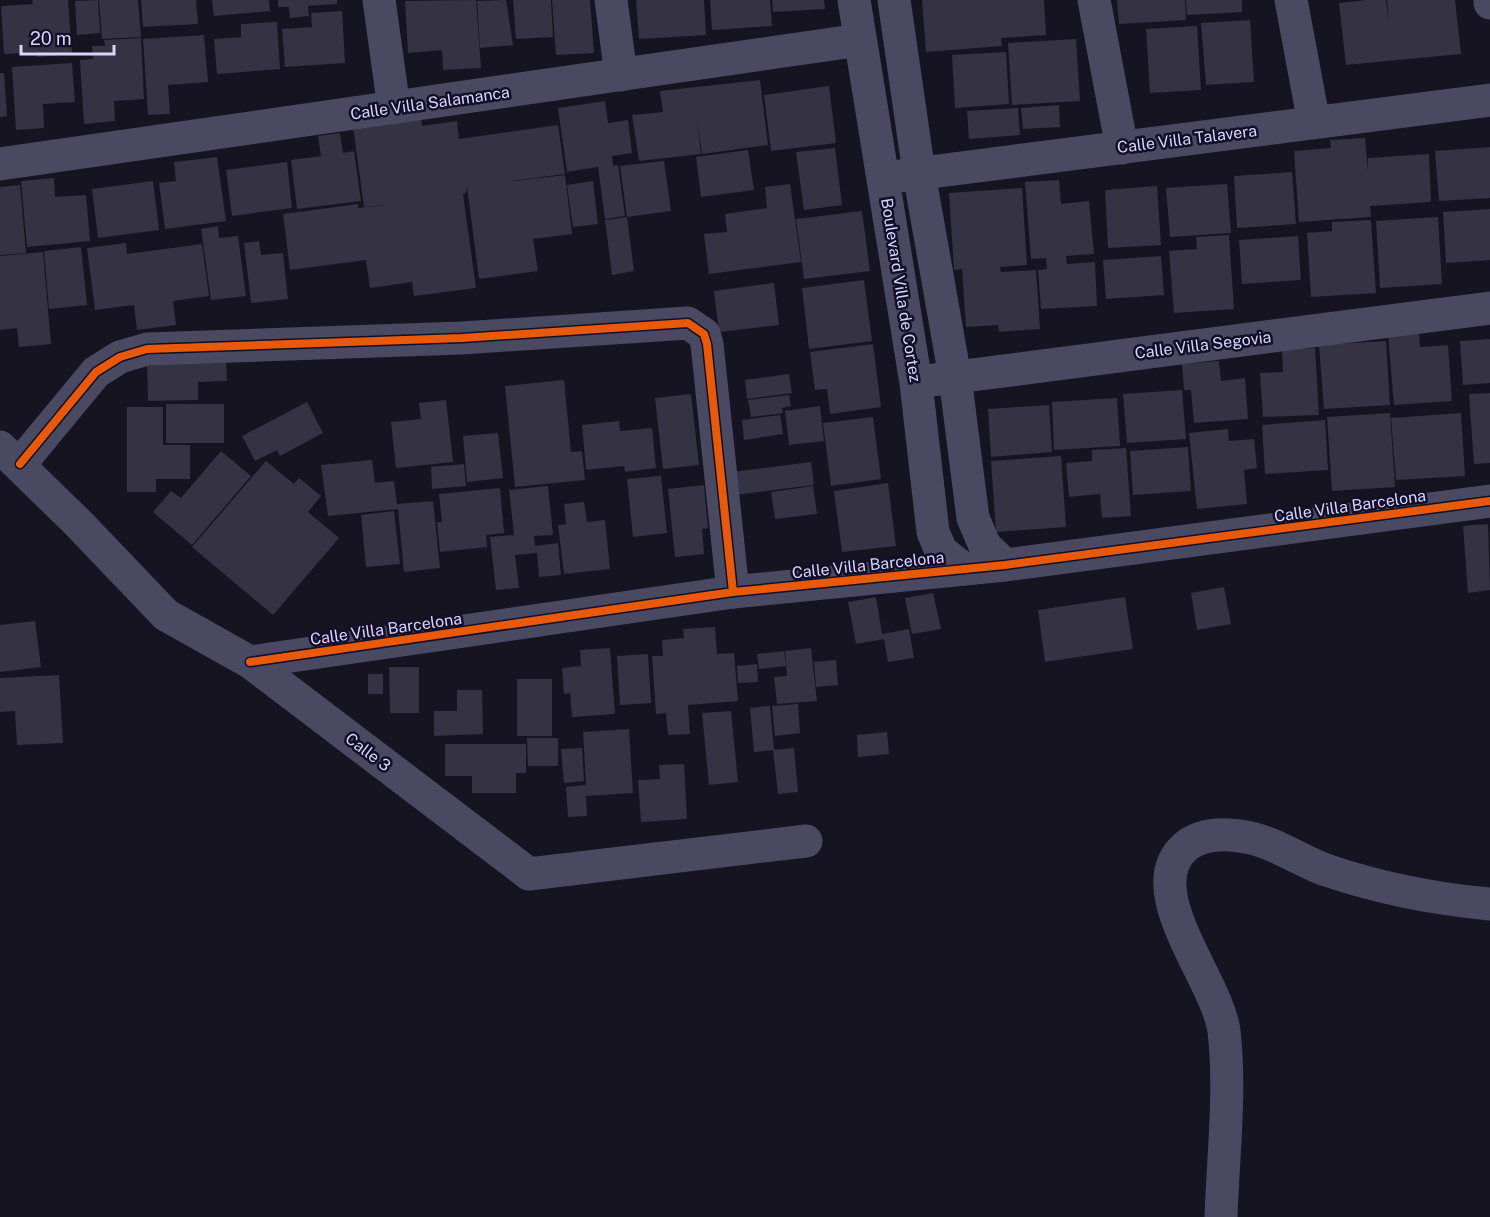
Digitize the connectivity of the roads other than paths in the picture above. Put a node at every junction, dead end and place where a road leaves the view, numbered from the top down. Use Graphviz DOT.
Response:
graph roads {
  1 [pos="379,0"];
  2 [pos="611,0"];
  3 [pos="854,0"];
  4 [pos="894,0"];
  5 [pos="1094,0"];
  6 [pos="1292,0"];
  7 [pos="860,40"];
  8 [pos="621,75"];
  9 [pos="1490,100"];
  10 [pos="394,108"];
  11 [pos="1314,123"];
  12 [pos="1122,148"];
  13 [pos="0,164"];
  14 [pos="919,173"];
  15 [pos="884,178"];
  16 [pos="1490,308"];
  17 [pos="955,377"];
  18 [pos="916,383"];
  19 [pos="10,455"];
  20 [pos="1490,501"];
  21 [pos="1005,565"];
  22 [pos="964,569"];
  23 [pos="733,592"];
  24 [pos="250,662"];
  25 [pos="806,841"];
  26 [pos="1490,904"];
  27 [pos="1221,1217"];
  1 -- 10 [label="street"];
  2 -- 8 [label="street"];
  3 -- 7 [label="street, Boulevard Villa de Cortez"];
  4 -- 14 [label="street"];
  5 -- 12 [label="street"];
  6 -- 11 [label="street"];
  7 -- 8 [label="street, Calle Villa Salamanca"];
  7 -- 15 [label="street, Boulevard Villa de Cortez"];
  8 -- 10 [label="street, Calle Villa Salamanca"];
  9 -- 11 [label="street, Calle Villa Talavera"];
  10 -- 13 [label="street, Calle Villa Salamanca"];
  11 -- 12 [label="street, Calle Villa Talavera"];
  12 -- 14 [label="street, Calle Villa Talavera"];
  14 -- 15 [label="street, Calle Villa Talavera"];
  14 -- 17 [label="street"];
  15 -- 18 [label="street, Boulevard Villa de Cortez"];
  16 -- 17 [label="street, Calle Villa Segovia"];
  17 -- 18 [label="street, Calle Villa Segovia"];
  17 -- 21 [label="street"];
  18 -- 22 [label="street, Boulevard Villa de Cortez"];
  19 -- 23 [label="street"];
  19 -- 24 [label="street, Calle 3"];
  20 -- 21 [label="street, Calle Villa Barcelona"];
  21 -- 22 [label="street, Calle Villa Barcelona"];
  22 -- 23 [label="street, Calle Villa Barcelona"];
  23 -- 24 [label="street, Calle Villa Barcelona"];
  24 -- 25 [label="street, Calle 3"];
  26 -- 27 [label="street"];
}
